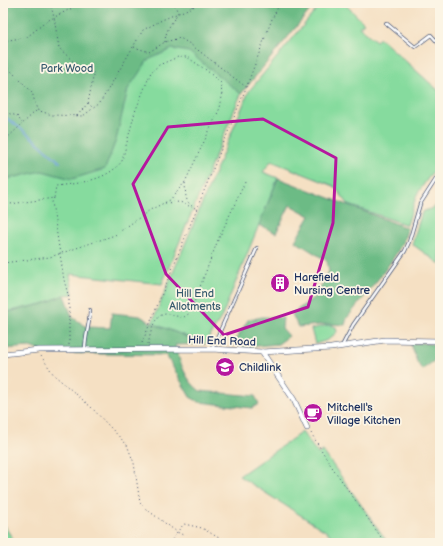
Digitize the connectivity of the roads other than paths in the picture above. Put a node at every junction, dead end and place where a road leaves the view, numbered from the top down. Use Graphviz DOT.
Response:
graph roads {
  1 [pos="386,23"];
  2 [pos="440,45"];
  3 [pos="440,173"];
  4 [pos="257,248"];
  5 [pos="90,310"];
  6 [pos="440,341"];
  7 [pos="342,346"];
  8 [pos="212,349"];
  9 [pos="85,350"];
  10 [pos="262,352"];
  11 [pos="3,354"];
  12 [pos="307,428"];
  1 -- 2 [label="lane"];
  3 -- 7 [label="lane"];
  4 -- 8 [label="lane"];
  5 -- 9 [label="lane"];
  6 -- 7 [label="street, Hill End Road"];
  7 -- 10 [label="street, Hill End Road"];
  8 -- 9 [label="street, Hill End Road"];
  8 -- 10 [label="street, Hill End Road"];
  9 -- 11 [label="street, Hill End Road"];
  10 -- 12 [label="street"];
}
